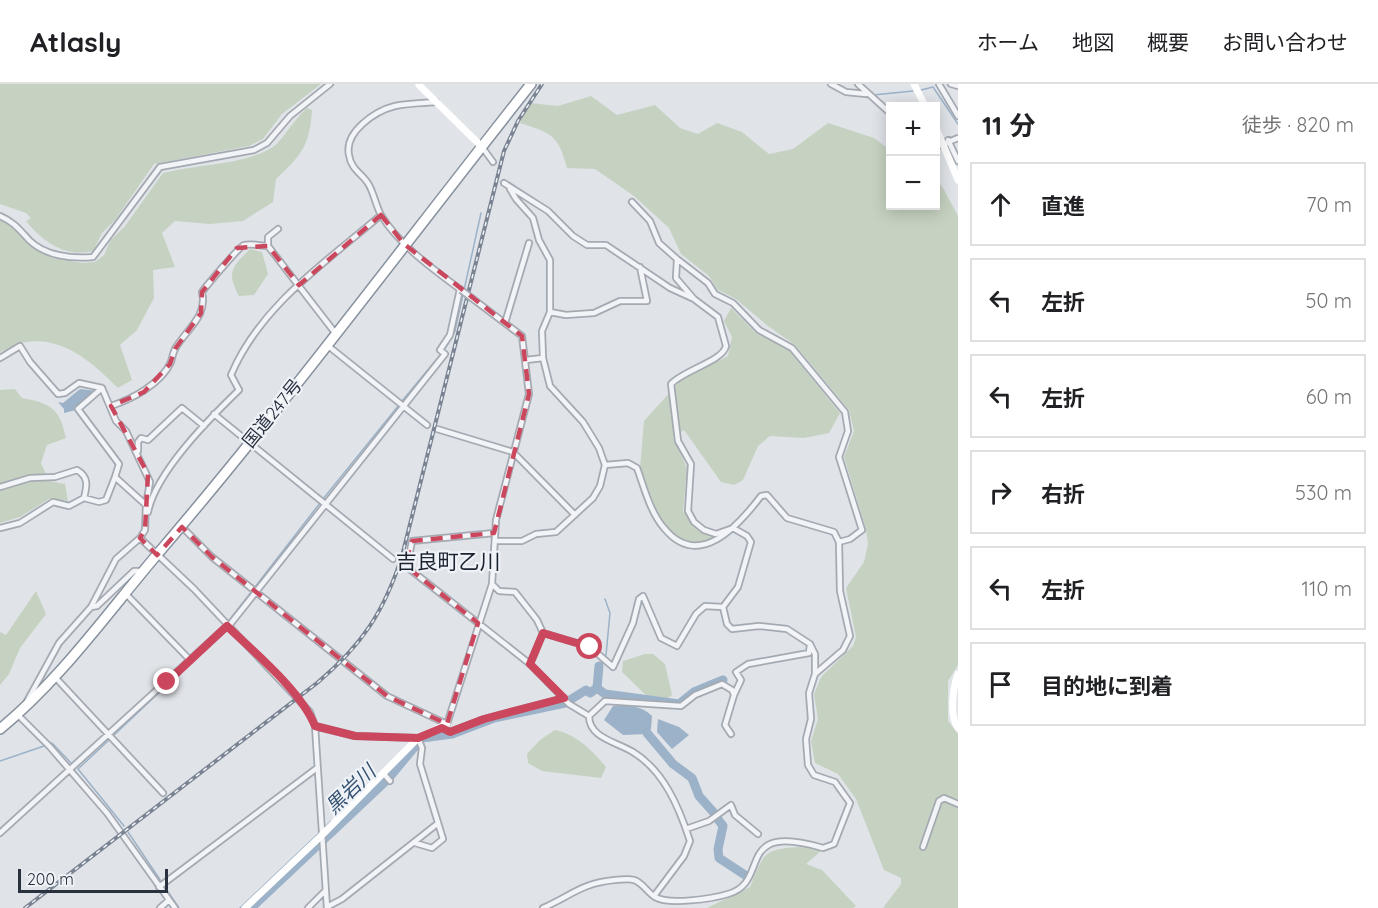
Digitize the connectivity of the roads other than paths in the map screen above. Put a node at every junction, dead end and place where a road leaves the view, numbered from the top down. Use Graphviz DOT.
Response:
graph roads {
  1 [pos="330,84"];
  2 [pos="419,84"];
  3 [pos="531,84"];
  4 [pos="831,84"];
  5 [pos="858,84"];
  6 [pos="924,84"];
  7 [pos="939,84"];
  8 [pos="951,84"];
  9 [pos="958,86"];
  10 [pos="916,88"];
  11 [pos="867,94"];
  12 [pos="436,102"];
  13 [pos="923,102"];
  14 [pos="886,109"];
  15 [pos="958,116"];
  16 [pos="958,138"];
  17 [pos="942,144"];
  18 [pos="481,146"];
  19 [pos="958,161"];
  20 [pos="493,162"];
  21 [pos="958,180"];
  22 [pos="504,183"];
  23 [pos="510,189"];
  24 [pos="632,202"];
  25 [pos="381,214"];
  26 [pos="0,216"];
  27 [pos="278,229"];
  28 [pos="529,243"];
  29 [pos="404,244"];
  30 [pos="268,246"];
  31 [pos="677,259"];
  32 [pos="639,267"];
  33 [pos="299,285"];
  34 [pos="461,289"];
  35 [pos="694,300"];
  36 [pos="550,312"];
  37 [pos="505,323"];
  38 [pos="336,334"];
  39 [pos="327,345"];
  40 [pos="0,358"];
  41 [pos="543,358"];
  42 [pos="526,360"];
  43 [pos="102,388"];
  44 [pos="111,406"];
  45 [pos="403,406"];
  46 [pos="214,414"];
  47 [pos="427,425"];
  48 [pos="204,426"];
  49 [pos="437,429"];
  50 [pos="248,443"];
  51 [pos="513,452"];
  52 [pos="138,454"];
  53 [pos="604,465"];
  54 [pos="115,477"];
  55 [pos="0,487"];
  56 [pos="84,498"];
  57 [pos="324,504"];
  58 [pos="146,505"];
  59 [pos="575,515"];
  60 [pos="147,516"];
  61 [pos="182,527"];
  62 [pos="0,528"];
  63 [pos="733,528"];
  64 [pos="495,533"];
  65 [pos="140,538"];
  66 [pos="495,541"];
  67 [pos="839,542"];
  68 [pos="157,555"];
  69 [pos="393,559"];
  70 [pos="144,571"];
  71 [pos="492,584"];
  72 [pos="255,592"];
  73 [pos="125,593"];
  74 [pos="723,607"];
  75 [pos="91,608"];
  76 [pos="478,623"];
  77 [pos="226,626"];
  78 [pos="543,633"];
  79 [pos="810,644"];
  80 [pos="190,660"];
  81 [pos="530,664"];
  82 [pos="815,674"];
  83 [pos="958,674"];
  84 [pos="54,676"];
  85 [pos="734,695"];
  86 [pos="564,699"];
  87 [pos="21,711"];
  88 [pos="589,716"];
  89 [pos="315,726"];
  90 [pos="445,726"];
  91 [pos="958,728"];
  92 [pos="0,729"];
  93 [pos="731,734"];
  94 [pos="108,736"];
  95 [pos="418,738"];
  96 [pos="317,768"];
  97 [pos="71,771"];
  98 [pos="384,775"];
  99 [pos="390,780"];
  100 [pos="163,793"];
  101 [pos="958,804"];
  102 [pos="437,824"];
  103 [pos="686,829"];
  104 [pos="0,833"];
  105 [pos="758,834"];
  106 [pos="322,839"];
  107 [pos="415,843"];
  108 [pos="923,848"];
  109 [pos="160,887"];
  110 [pos="325,891"];
  111 [pos="654,896"];
  112 [pos="169,900"];
  113 [pos="552,906"];
  114 [pos="327,907"];
  115 [pos="160,908"];
  116 [pos="175,908"];
  117 [pos="245,908"];
  118 [pos="308,908"];
  119 [pos="543,908"];
  1 -- 26 [label="street"];
  2 -- 12 [label="street"];
  3 -- 18 [label="highway, 国道247号"];
  4 -- 11 [label="street"];
  5 -- 11 [label="street"];
  6 -- 10 [label="street"];
  7 -- 15 [label="street"];
  8 -- 9 [label="street"];
  10 -- 13 [label="street"];
  11 -- 14 [label="street"];
  12 -- 18 [label="street"];
  12 -- 25 [label="street"];
  16 -- 17 [label="street"];
  17 -- 19 [label="street"];
  17 -- 21 [label="street"];
  18 -- 20 [label="street"];
  18 -- 29 [label="highway, 国道247号"];
  22 -- 23 [label="street"];
  23 -- 32 [label="street"];
  23 -- 36 [label="street"];
  24 -- 31 [label="street"];
  25 -- 29 [label="street"];
  25 -- 33 [label="street"];
  27 -- 30 [label="street"];
  28 -- 37 [label="street"];
  29 -- 34 [label="street"];
  29 -- 38 [label="highway, 国道247号"];
  30 -- 33 [label="street"];
  30 -- 44 [label="street"];
  31 -- 35 [label="street"];
  31 -- 67 [label="street"];
  32 -- 35 [label="street"];
  32 -- 36 [label="street"];
  33 -- 38 [label="street"];
  33 -- 46 [label="street"];
  34 -- 37 [label="street, bridge"];
  34 -- 45 [label="street"];
  35 -- 63 [label="street"];
  36 -- 41 [label="street"];
  37 -- 42 [label="street"];
  38 -- 39 [label="highway, 国道247号"];
  39 -- 45 [label="street"];
  39 -- 50 [label="highway, 国道247号"];
  40 -- 43 [label="street"];
  41 -- 42 [label="street"];
  41 -- 53 [label="street"];
  42 -- 51 [label="street"];
  43 -- 44 [label="street"];
  43 -- 54 [label="street"];
  44 -- 52 [label="street"];
  45 -- 47 [label="street"];
  45 -- 57 [label="street"];
  46 -- 48 [label="street"];
  46 -- 50 [label="street"];
  48 -- 52 [label="street"];
  48 -- 60 [label="street"];
  49 -- 51 [label="street"];
  50 -- 57 [label="street"];
  50 -- 61 [label="highway, 国道247号"];
  51 -- 59 [label="street"];
  51 -- 64 [label="street"];
  52 -- 58 [label="street"];
  53 -- 59 [label="street"];
  53 -- 63 [label="street"];
  54 -- 56 [label="street"];
  54 -- 58 [label="street"];
  55 -- 56 [label="street"];
  56 -- 62 [label="street"];
  57 -- 69 [label="street"];
  57 -- 72 [label="street"];
  58 -- 60 [label="street"];
  59 -- 66 [label="street"];
  60 -- 65 [label="street"];
  61 -- 68 [label="highway, 国道247号"];
  61 -- 72 [label="street"];
  63 -- 67 [label="street"];
  63 -- 74 [label="street"];
  64 -- 66 [label="street"];
  64 -- 76 [label="street"];
  65 -- 68 [label="street"];
  65 -- 75 [label="street"];
  66 -- 71 [label="street"];
  67 -- 82 [label="street"];
  68 -- 70 [label="highway, 国道247号"];
  68 -- 77 [label="street"];
  70 -- 73 [label="highway, 国道247号"];
  70 -- 75 [label="street"];
  71 -- 76 [label="street"];
  71 -- 78 [label="street"];
  72 -- 77 [label="street"];
  72 -- 90 [label="street"];
  73 -- 80 [label="street"];
  73 -- 84 [label="highway, 国道247号"];
  74 -- 78 [label="street"];
  74 -- 79 [label="street"];
  75 -- 87 [label="street"];
  76 -- 81 [label="street"];
  76 -- 90 [label="street"];
  77 -- 80 [label="street"];
  77 -- 89 [label="street"];
  78 -- 81 [label="street"];
  79 -- 82 [label="street"];
  79 -- 85 [label="street"];
  80 -- 94 [label="street"];
  81 -- 86 [label="street"];
  82 -- 111 [label="street"];
  83 -- 91 [label="street"];
  84 -- 87 [label="highway, 国道247号"];
  84 -- 94 [label="street"];
  85 -- 88 [label="street"];
  85 -- 93 [label="street"];
  86 -- 88 [label="street"];
  86 -- 90 [label="street"];
  87 -- 92 [label="highway, 国道247号"];
  87 -- 97 [label="street"];
  88 -- 103 [label="street"];
  89 -- 95 [label="street"];
  89 -- 96 [label="street"];
  90 -- 95 [label="street"];
  94 -- 97 [label="street"];
  94 -- 100 [label="street"];
  95 -- 98 [label="street"];
  95 -- 102 [label="street"];
  96 -- 106 [label="street"];
  96 -- 109 [label="street"];
  97 -- 104 [label="street"];
  97 -- 109 [label="street"];
  98 -- 99 [label="street"];
  98 -- 106 [label="street"];
  101 -- 108 [label="street"];
  102 -- 107 [label="street"];
  102 -- 107 [label="street"];
  103 -- 105 [label="street"];
  103 -- 111 [label="street"];
  106 -- 110 [label="street"];
  106 -- 117 [label="street"];
  107 -- 114 [label="street"];
  109 -- 112 [label="street"];
  110 -- 114 [label="street"];
  110 -- 118 [label="street"];
  111 -- 113 [label="street"];
  112 -- 115 [label="street"];
  112 -- 116 [label="street"];
  113 -- 119 [label="street"];
}
